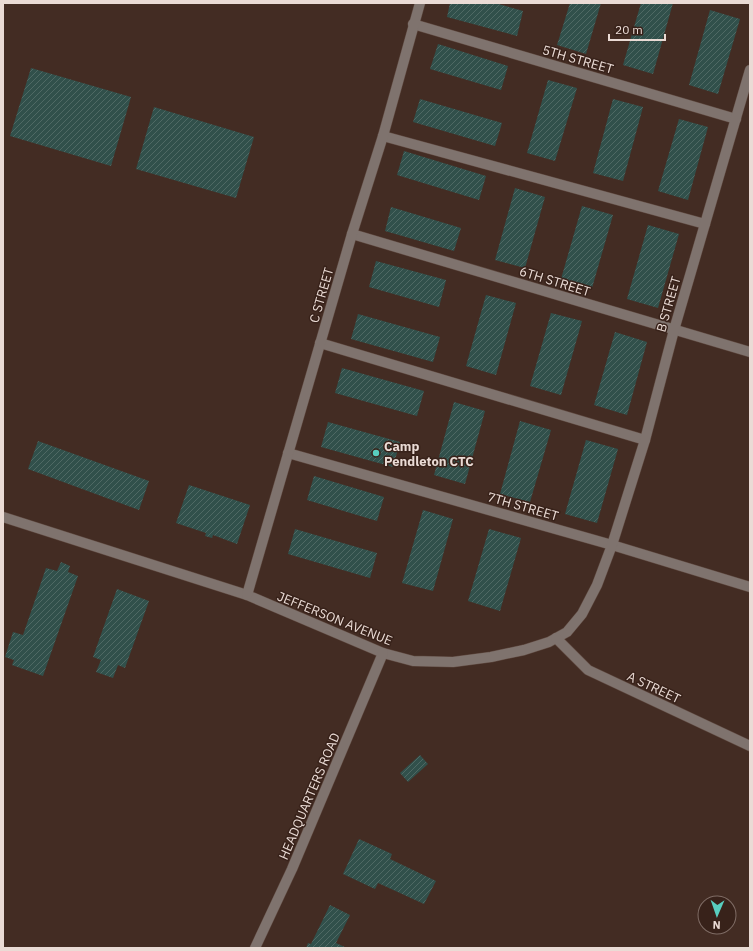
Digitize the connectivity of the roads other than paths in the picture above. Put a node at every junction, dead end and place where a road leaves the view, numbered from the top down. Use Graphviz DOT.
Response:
graph roads {
  1 [pos="420,3"];
  2 [pos="413,24"];
  3 [pos="750,70"];
  4 [pos="736,118"];
  5 [pos="383,136"];
  6 [pos="705,224"];
  7 [pos="352,234"];
  8 [pos="674,330"];
  9 [pos="320,343"];
  10 [pos="750,352"];
  11 [pos="645,440"];
  12 [pos="288,453"];
  13 [pos="3,517"];
  14 [pos="612,545"];
  15 [pos="750,587"];
  16 [pos="247,595"];
  17 [pos="556,638"];
  18 [pos="383,653"];
  19 [pos="750,746"];
  20 [pos="255,948"];
  1 -- 2 [label="street, C STREET"];
  2 -- 4 [label="street, 5TH STREET"];
  2 -- 5 [label="street, C STREET"];
  3 -- 4 [label="street, B STREET"];
  4 -- 6 [label="street, B STREET"];
  5 -- 6 [label="street"];
  5 -- 7 [label="street, C STREET"];
  6 -- 8 [label="street, B STREET"];
  7 -- 8 [label="street, 6TH STREET"];
  7 -- 9 [label="street, C STREET"];
  8 -- 10 [label="street, 6TH STREET"];
  8 -- 11 [label="street, B STREET"];
  9 -- 11 [label="street"];
  9 -- 12 [label="street, C STREET"];
  11 -- 14 [label="street, B STREET"];
  12 -- 14 [label="street, 7TH STREET"];
  12 -- 16 [label="street, C STREET"];
  13 -- 16 [label="street, JEFFERSON AVENUE"];
  14 -- 15 [label="street, 7TH STREET"];
  14 -- 17 [label="street, JEFFERSON AVENUE"];
  16 -- 18 [label="street, JEFFERSON AVENUE"];
  17 -- 18 [label="street, JEFFERSON AVENUE"];
  17 -- 19 [label="street, A STREET"];
  18 -- 20 [label="street, HEADQUARTERS ROAD"];
}
